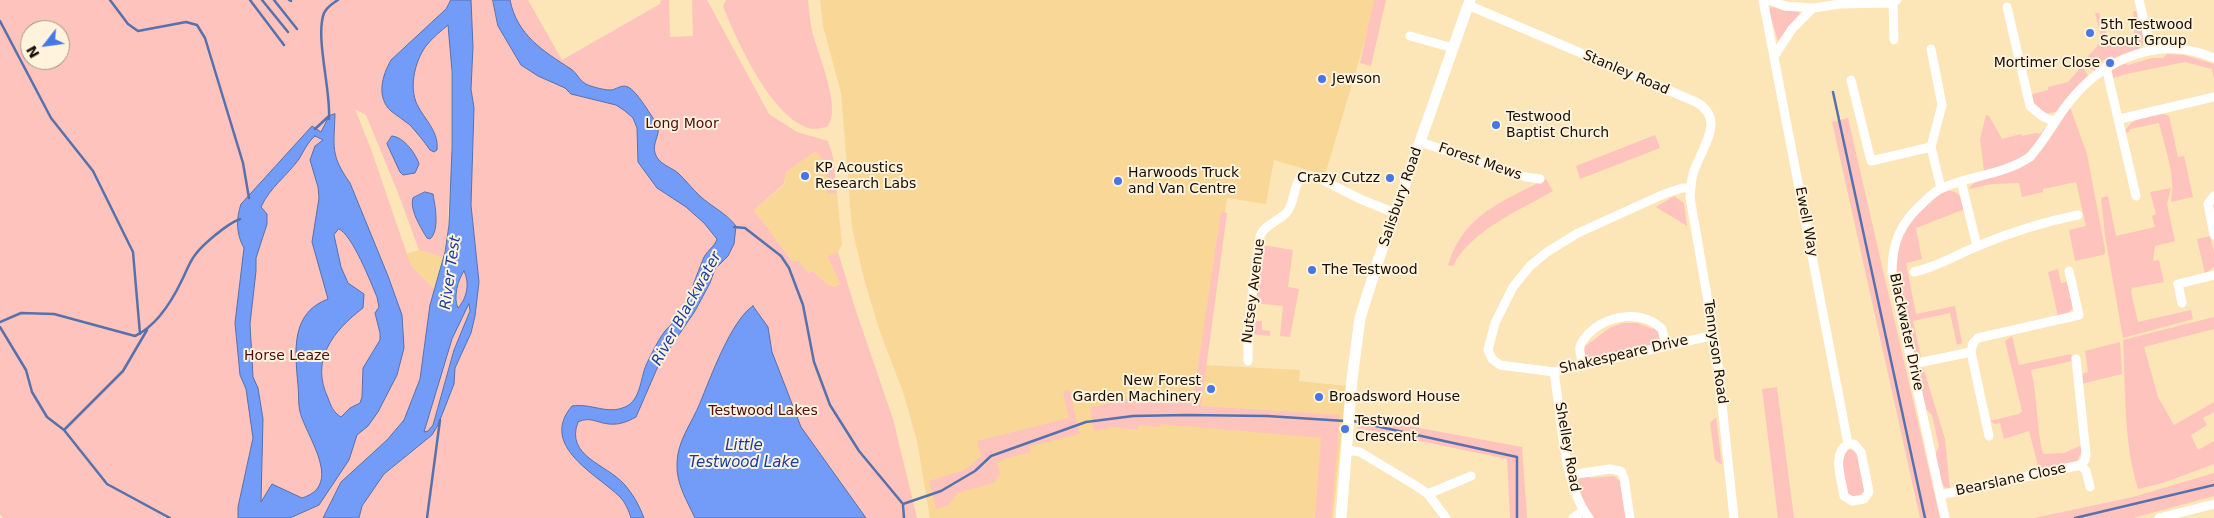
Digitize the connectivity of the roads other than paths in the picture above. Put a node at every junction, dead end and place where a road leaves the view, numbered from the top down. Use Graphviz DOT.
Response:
graph roads {
  1 [pos="1763,0"];
  2 [pos="1769,0"];
  3 [pos="2139,0"];
  4 [pos="1895,1"];
  5 [pos="1469,3"];
  6 [pos="2007,7"];
  7 [pos="1813,8"];
  8 [pos="1410,36"];
  9 [pos="1894,40"];
  10 [pos="1453,48"];
  11 [pos="1931,49"];
  12 [pos="2151,50"];
  13 [pos="1775,55"];
  14 [pos="2214,58"];
  15 [pos="2106,67"];
  16 [pos="1851,80"];
  17 [pos="2214,97"];
  18 [pos="2120,119"];
  19 [pos="2055,122"];
  20 [pos="1420,142"];
  21 [pos="1931,147"];
  22 [pos="1540,179"];
  23 [pos="1961,181"];
  24 [pos="1691,188"];
  25 [pos="1941,188"];
  26 [pos="2136,196"];
  27 [pos="2214,196"];
  28 [pos="1395,213"];
  29 [pos="2078,215"];
  30 [pos="2214,235"];
  31 [pos="1977,246"];
  32 [pos="2069,271"];
  33 [pos="1914,272"];
  34 [pos="2214,275"];
  35 [pos="2182,303"];
  36 [pos="1714,335"];
  37 [pos="1666,346"];
  38 [pos="1971,352"];
  39 [pos="2076,359"];
  40 [pos="1248,361"];
  41 [pos="1913,364"];
  42 [pos="1583,366"];
  43 [pos="1554,372"];
  44 [pos="1990,436"];
  45 [pos="1848,444"];
  46 [pos="1347,450"];
  47 [pos="2081,465"];
  48 [pos="1570,475"];
  49 [pos="1471,476"];
  50 [pos="2090,487"];
  51 [pos="1428,494"];
  52 [pos="1940,495"];
  53 [pos="2214,504"];
  54 [pos="1586,514"];
  55 [pos="2176,516"];
  56 [pos="1341,518"];
  57 [pos="1446,518"];
  58 [pos="1573,518"];
  59 [pos="1630,518"];
  60 [pos="1734,518"];
  61 [pos="1945,518"];
  62 [pos="2160,518"];
  1 -- 13 [label="street, Ewell Way"];
  2 -- 7 [label="street"];
  3 -- 12 [label="street"];
  4 -- 7 [label="street"];
  4 -- 9 [label="street"];
  5 -- 10 [label="main road, Salisbury Road"];
  5 -- 24 [label="street, Stanley Road"];
  6 -- 19 [label="street"];
  7 -- 13 [label="street"];
  8 -- 10 [label="street"];
  10 -- 20 [label="main road, Salisbury Road"];
  11 -- 21 [label="street"];
  12 -- 14 [label="street, Blackwater Drive"];
  12 -- 15 [label="street, Blackwater Drive"];
  13 -- 45 [label="street, Ewell Way"];
  15 -- 18 [label="street"];
  15 -- 19 [label="street, Blackwater Drive"];
  16 -- 21 [label="street"];
  17 -- 18 [label="street"];
  18 -- 26 [label="street"];
  19 -- 23 [label="street, Blackwater Drive"];
  20 -- 22 [label="street, Forest Mews"];
  20 -- 28 [label="main road, Salisbury Road"];
  21 -- 25 [label="street"];
  23 -- 25 [label="street, Blackwater Drive"];
  23 -- 31 [label="street"];
  24 -- 36 [label="street, Tennyson Road"];
  24 -- 43 [label="street, Shakespeare Drive"];
  25 -- 41 [label="street, Blackwater Drive"];
  27 -- 30 [label="street"];
  28 -- 40 [label="street, Nutsey Avenue"];
  28 -- 46 [label="main road, Salisbury Road"];
  29 -- 31 [label="street"];
  31 -- 33 [label="street"];
  32 -- 38 [label="street"];
  34 -- 35 [label="street"];
  36 -- 37 [label="street, Shakespeare Drive"];
  36 -- 60 [label="street, Tennyson Road"];
  37 -- 42 [label="street, Shakespeare Drive"];
  37 -- 42 [label="street"];
  38 -- 41 [label="street"];
  38 -- 44 [label="street"];
  39 -- 47 [label="street, Bearslane Close"];
  41 -- 52 [label="street, Blackwater Drive"];
  42 -- 43 [label="street, Shakespeare Drive"];
  43 -- 48 [label="street, Shelley Road"];
  45 -- 45 [label="street"];
  46 -- 51 [label="street"];
  46 -- 56 [label="main road, Salisbury Road"];
  47 -- 50 [label="street, Bearslane Close"];
  47 -- 52 [label="street, Bearslane Close"];
  48 -- 54 [label="street, Shelley Road"];
  48 -- 59 [label="street"];
  49 -- 51 [label="street"];
  51 -- 57 [label="street"];
  52 -- 61 [label="street, Blackwater Drive"];
  53 -- 55 [label="street"];
  54 -- 58 [label="street"];
  55 -- 62 [label="street"];
}
